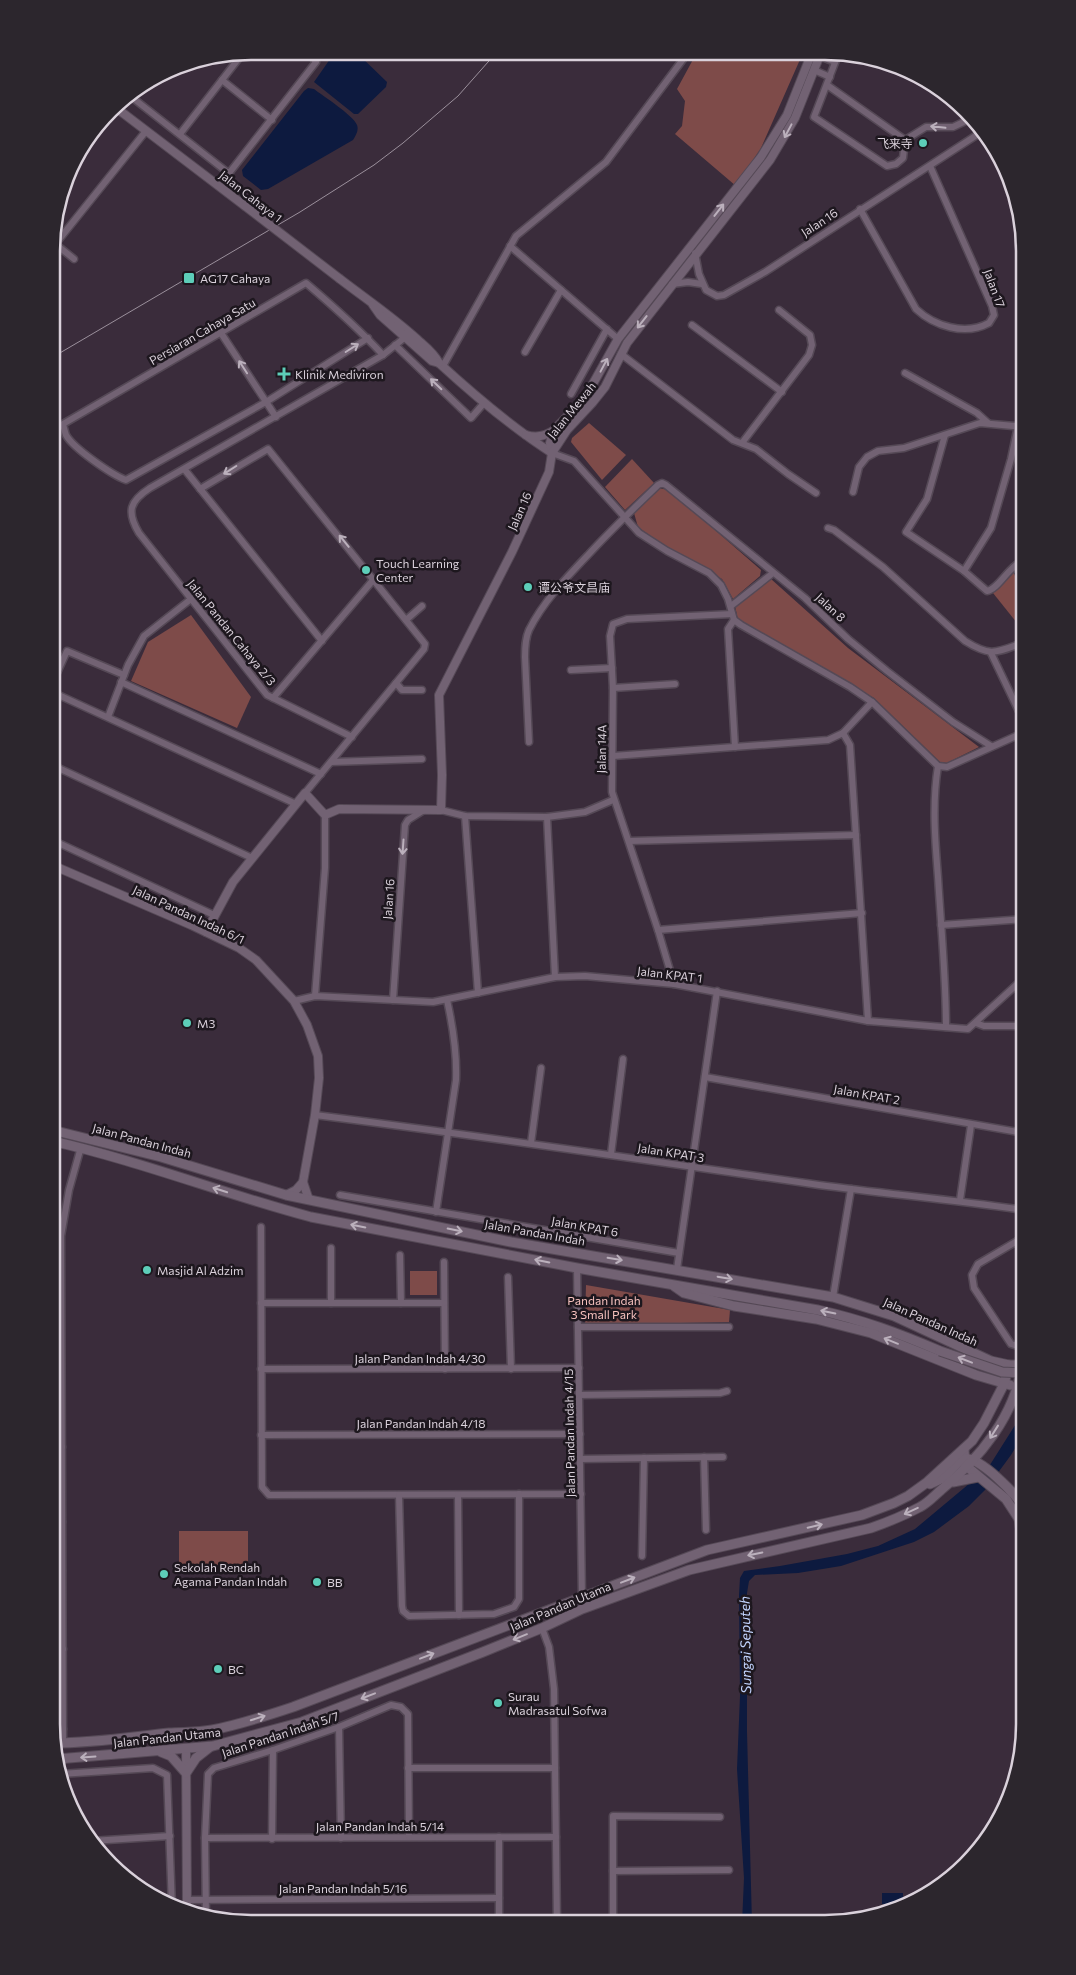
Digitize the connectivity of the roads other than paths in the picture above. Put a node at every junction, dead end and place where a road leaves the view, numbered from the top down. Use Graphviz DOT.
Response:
graph roads {
  1 [pos="237,60"];
  2 [pos="316,60"];
  3 [pos="682,60"];
  4 [pos="809,60"];
  5 [pos="817,60"];
  6 [pos="831,60"];
  7 [pos="836,62"];
  8 [pos="814,70"];
  9 [pos="830,77"];
  10 [pos="222,80"];
  11 [pos="827,85"];
  12 [pos="135,100"];
  13 [pos="121,111"];
  14 [pos="272,120"];
  15 [pos="965,121"];
  16 [pos="146,131"];
  17 [pos="180,134"];
  18 [pos="976,135"];
  19 [pos="905,140"];
  20 [pos="930,166"];
  21 [pos="860,209"];
  22 [pos="60,237"];
  23 [pos="510,246"];
  24 [pos="689,248"];
  25 [pos="60,249"];
  26 [pos="696,254"];
  27 [pos="74,259"];
  28 [pos="672,284"];
  29 [pos="702,284"];
  30 [pos="561,290"];
  31 [pos="779,310"];
  32 [pos="692,324"];
  33 [pos="607,329"];
  34 [pos="221,332"];
  35 [pos="408,335"];
  36 [pos="368,338"];
  37 [pos="618,339"];
  38 [pos="395,345"];
  39 [pos="525,352"];
  40 [pos="383,354"];
  41 [pos="621,354"];
  42 [pos="441,364"];
  43 [pos="905,373"];
  44 [pos="782,392"];
  45 [pos="571,394"];
  46 [pos="266,402"];
  47 [pos="484,403"];
  48 [pos="276,418"];
  49 [pos="988,423"];
  50 [pos="1016,426"];
  51 [pos="553,431"];
  52 [pos="523,434"];
  53 [pos="945,436"];
  54 [pos="742,443"];
  55 [pos="1016,444"];
  56 [pos="552,453"];
  57 [pos="185,470"];
  58 [pos="200,489"];
  59 [pos="852,492"];
  60 [pos="816,493"];
  61 [pos="624,517"];
  62 [pos="828,528"];
  63 [pos="1016,564"];
  64 [pos="964,571"];
  65 [pos="773,573"];
  66 [pos="374,579"];
  67 [pos="191,599"];
  68 [pos="422,606"];
  69 [pos="730,606"];
  70 [pos="733,617"];
  71 [pos="406,620"];
  72 [pos="322,641"];
  73 [pos="1016,645"];
  74 [pos="990,653"];
  75 [pos="60,666"];
  76 [pos="612,668"];
  77 [pos="571,670"];
  78 [pos="123,678"];
  79 [pos="396,683"];
  80 [pos="675,684"];
  81 [pos="613,688"];
  82 [pos="422,690"];
  83 [pos="60,696"];
  84 [pos="273,698"];
  85 [pos="872,702"];
  86 [pos="1016,706"];
  87 [pos="108,717"];
  88 [pos="843,733"];
  89 [pos="1016,736"];
  90 [pos="352,737"];
  91 [pos="529,742"];
  92 [pos="990,746"];
  93 [pos="735,747"];
  94 [pos="613,756"];
  95 [pos="422,760"];
  96 [pos="331,762"];
  97 [pos="939,766"];
  98 [pos="60,769"];
  99 [pos="321,774"];
  100 [pos="305,793"];
  101 [pos="613,800"];
  102 [pos="296,804"];
  103 [pos="425,809"];
  104 [pos="441,810"];
  105 [pos="325,815"];
  106 [pos="465,816"];
  107 [pos="547,816"];
  108 [pos="856,835"];
  109 [pos="629,841"];
  110 [pos="60,844"];
  111 [pos="252,858"];
  112 [pos="60,868"];
  113 [pos="862,913"];
  114 [pos="214,915"];
  115 [pos="1016,920"];
  116 [pos="941,925"];
  117 [pos="658,930"];
  118 [pos="206,932"];
  119 [pos="555,977"];
  120 [pos="674,984"];
  121 [pos="1016,985"];
  122 [pos="717,991"];
  123 [pos="478,993"];
  124 [pos="315,996"];
  125 [pos="392,1000"];
  126 [pos="447,1000"];
  127 [pos="294,1001"];
  128 [pos="868,1021"];
  129 [pos="976,1023"];
  130 [pos="1016,1026"];
  131 [pos="946,1027"];
  132 [pos="623,1059"];
  133 [pos="541,1068"];
  134 [pos="705,1077"];
  135 [pos="315,1115"];
  136 [pos="971,1125"];
  137 [pos="60,1132"];
  138 [pos="448,1132"];
  139 [pos="1016,1132"];
  140 [pos="60,1143"];
  141 [pos="531,1143"];
  142 [pos="81,1147"];
  143 [pos="611,1154"];
  144 [pos="692,1167"];
  145 [pos="303,1182"];
  146 [pos="851,1189"];
  147 [pos="286,1195"];
  148 [pos="340,1195"];
  149 [pos="309,1200"];
  150 [pos="960,1200"];
  151 [pos="1016,1209"];
  152 [pos="436,1212"];
  153 [pos="261,1227"];
  154 [pos="1016,1242"];
  155 [pos="331,1248"];
  156 [pos="679,1253"];
  157 [pos="400,1255"];
  158 [pos="444,1262"];
  159 [pos="577,1268"];
  160 [pos="677,1269"];
  161 [pos="508,1277"];
  162 [pos="672,1284"];
  163 [pos="833,1297"];
  164 [pos="261,1303"];
  165 [pos="331,1303"];
  166 [pos="401,1303"];
  167 [pos="444,1303"];
  168 [pos="578,1327"];
  169 [pos="729,1327"];
  170 [pos="1016,1345"];
  171 [pos="983,1357"];
  172 [pos="1009,1365"];
  173 [pos="1016,1366"];
  174 [pos="511,1368"];
  175 [pos="579,1368"];
  176 [pos="261,1369"];
  177 [pos="445,1369"];
  178 [pos="1016,1369"];
  179 [pos="976,1374"];
  180 [pos="1004,1384"];
  181 [pos="1016,1385"];
  182 [pos="727,1391"];
  183 [pos="579,1395"];
  184 [pos="1016,1395"];
  185 [pos="580,1434"];
  186 [pos="262,1435"];
  187 [pos="985,1446"];
  188 [pos="62,1447"];
  189 [pos="964,1449"];
  190 [pos="704,1457"];
  191 [pos="723,1457"];
  192 [pos="644,1458"];
  193 [pos="580,1459"];
  194 [pos="968,1462"];
  195 [pos="985,1468"];
  196 [pos="978,1476"];
  197 [pos="950,1482"];
  198 [pos="519,1494"];
  199 [pos="581,1494"];
  200 [pos="400,1495"];
  201 [pos="458,1495"];
  202 [pos="1016,1495"];
  203 [pos="908,1496"];
  204 [pos="1016,1514"];
  205 [pos="62,1522"];
  206 [pos="706,1530"];
  207 [pos="642,1556"];
  208 [pos="62,1571"];
  209 [pos="582,1597"];
  210 [pos="582,1609"];
  211 [pos="459,1615"];
  212 [pos="511,1624"];
  213 [pos="542,1628"];
  214 [pos="60,1648"];
  215 [pos="63,1648"];
  216 [pos="339,1727"];
  217 [pos="63,1729"];
  218 [pos="211,1730"];
  219 [pos="172,1733"];
  220 [pos="60,1738"];
  221 [pos="61,1743"];
  222 [pos="212,1746"];
  223 [pos="186,1748"];
  224 [pos="153,1750"];
  225 [pos="273,1750"];
  226 [pos="64,1758"];
  227 [pos="408,1768"];
  228 [pos="555,1768"];
  229 [pos="186,1773"];
  230 [pos="67,1774"];
  231 [pos="720,1817"];
  232 [pos="170,1836"];
  233 [pos="408,1837"];
  234 [pos="499,1837"];
  235 [pos="556,1837"];
  236 [pos="205,1838"];
  237 [pos="341,1838"];
  238 [pos="272,1839"];
  239 [pos="101,1841"];
  240 [pos="729,1870"];
  241 [pos="613,1871"];
  242 [pos="172,1897"];
  243 [pos="499,1898"];
  244 [pos="187,1900"];
  245 [pos="206,1900"];
  246 [pos="187,1904"];
  247 [pos="206,1909"];
  248 [pos="499,1915"];
  249 [pos="557,1915"];
  250 [pos="613,1915"];
  1 -- 10 [label="street"];
  2 -- 14 [label="street"];
  3 -- 23 [label="street"];
  24 -- 4 [label="street, Jalan Mewah, one-way"];
  5 -- 8 [label="street, Jalan Mewah"];
  6 -- 7 [label="street"];
  7 -- 9 [label="street"];
  8 -- 9 [label="street"];
  8 -- 26 [label="street, Jalan Mewah, one-way"];
  9 -- 11 [label="street"];
  10 -- 14 [label="street"];
  10 -- 17 [label="street"];
  11 -- 19 [label="street"];
  11 -- 19 [label="street"];
  12 -- 17 [label="street"];
  13 -- 16 [label="street, Jalan Cahaya 1"];
  14 -- 17 [label="street"];
  15 -- 19 [label="street, one-way"];
  16 -- 22 [label="street"];
  16 -- 35 [label="street, Jalan Cahaya 1, bridge"];
  18 -- 20 [label="street, Jalan 16"];
  20 -- 21 [label="street, Jalan 16"];
  20 -- 21 [label="street, Jalan 17"];
  21 -- 29 [label="street, Jalan 16"];
  23 -- 30 [label="street"];
  23 -- 42 [label="street"];
  24 -- 26 [label="street"];
  24 -- 37 [label="street, Jalan Mewah"];
  25 -- 27 [label="street"];
  26 -- 28 [label="street, Jalan Mewah"];
  26 -- 29 [label="street"];
  28 -- 29 [label="street"];
  28 -- 41 [label="street, Jalan Mewah, one-way"];
  30 -- 33 [label="street"];
  30 -- 39 [label="street"];
  31 -- 44 [label="street"];
  32 -- 44 [label="street"];
  33 -- 37 [label="street"];
  33 -- 45 [label="street"];
  34 -- 36 [label="street, Persiaran Cahaya Satu"];
  46 -- 34 [label="street, one-way"];
  34 -- 46 [label="street, Persiaran Cahaya Satu"];
  35 -- 38 [label="street"];
  35 -- 42 [label="street, Jalan Cahaya 1"];
  36 -- 40 [label="street, Persiaran Cahaya Satu"];
  46 -- 36 [label="street, one-way"];
  51 -- 37 [label="street, Jalan Mewah, one-way"];
  38 -- 40 [label="street"];
  47 -- 38 [label="street, one-way"];
  40 -- 48 [label="street"];
  41 -- 54 [label="street"];
  41 -- 56 [label="street, Jalan Mewah"];
  42 -- 47 [label="street, Jalan Cahaya 1"];
  43 -- 49 [label="street"];
  44 -- 54 [label="street"];
  46 -- 48 [label="street"];
  47 -- 52 [label="street, Jalan Cahaya 1"];
  48 -- 57 [label="street"];
  49 -- 50 [label="street"];
  49 -- 53 [label="street"];
  51 -- 52 [label="street"];
  51 -- 56 [label="street, Jalan Mewah"];
  52 -- 56 [label="street, Jalan Cahaya 1"];
  53 -- 59 [label="street"];
  53 -- 64 [label="street"];
  54 -- 60 [label="street"];
  55 -- 64 [label="street"];
  56 -- 61 [label="street"];
  56 -- 104 [label="street, Jalan 16"];
  57 -- 58 [label="street"];
  57 -- 67 [label="street, Jalan Pandan Cahaya 2/3"];
  66 -- 58 [label="street, one-way"];
  58 -- 72 [label="street"];
  61 -- 65 [label="street, Jalan 8"];
  61 -- 69 [label="street"];
  61 -- 91 [label="street"];
  62 -- 74 [label="street"];
  63 -- 64 [label="street"];
  65 -- 69 [label="street"];
  65 -- 92 [label="street, Jalan 8"];
  66 -- 71 [label="street"];
  66 -- 72 [label="street"];
  67 -- 78 [label="street"];
  67 -- 84 [label="street, Jalan Pandan Cahaya 2/3"];
  68 -- 71 [label="street"];
  69 -- 70 [label="street"];
  70 -- 76 [label="street, Jalan 14A"];
  70 -- 85 [label="street"];
  70 -- 93 [label="street"];
  71 -- 79 [label="street"];
  72 -- 84 [label="street"];
  73 -- 74 [label="street"];
  74 -- 86 [label="street"];
  75 -- 78 [label="street"];
  76 -- 77 [label="street"];
  76 -- 81 [label="street, Jalan 14A"];
  78 -- 87 [label="street"];
  78 -- 99 [label="street"];
  79 -- 82 [label="street"];
  79 -- 90 [label="street"];
  80 -- 81 [label="street"];
  81 -- 94 [label="street, Jalan 14A"];
  83 -- 87 [label="street"];
  84 -- 90 [label="street, Jalan Pandan Cahaya 2/3"];
  85 -- 88 [label="street"];
  85 -- 97 [label="street"];
  87 -- 102 [label="street"];
  88 -- 93 [label="street"];
  88 -- 108 [label="street"];
  89 -- 92 [label="street"];
  90 -- 96 [label="street"];
  92 -- 97 [label="street"];
  93 -- 94 [label="street"];
  94 -- 101 [label="street, Jalan 14A"];
  95 -- 96 [label="street"];
  96 -- 99 [label="street"];
  97 -- 116 [label="street"];
  98 -- 111 [label="street"];
  99 -- 100 [label="street"];
  100 -- 102 [label="street"];
  100 -- 105 [label="street"];
  101 -- 107 [label="street"];
  101 -- 109 [label="street, Jalan 14A"];
  102 -- 111 [label="street"];
  103 -- 104 [label="street"];
  103 -- 105 [label="street"];
  103 -- 125 [label="street, Jalan 16, one-way"];
  104 -- 106 [label="street"];
  105 -- 124 [label="street"];
  106 -- 107 [label="street"];
  106 -- 123 [label="street"];
  107 -- 119 [label="street"];
  108 -- 109 [label="street"];
  108 -- 113 [label="street"];
  109 -- 117 [label="street, Jalan 14A"];
  110 -- 114 [label="street"];
  111 -- 114 [label="street"];
  112 -- 118 [label="street, Jalan Pandan Indah 6/1"];
  113 -- 117 [label="street"];
  113 -- 128 [label="street"];
  114 -- 118 [label="street"];
  115 -- 116 [label="street"];
  116 -- 131 [label="street"];
  117 -- 120 [label="street, Jalan 14A"];
  118 -- 127 [label="street, Jalan Pandan Indah 6/1"];
  119 -- 120 [label="street, Jalan KPAT 1"];
  119 -- 123 [label="street, Jalan KPAT 1"];
  120 -- 122 [label="street, Jalan KPAT 1"];
  121 -- 129 [label="street"];
  122 -- 128 [label="street, Jalan KPAT 1"];
  122 -- 134 [label="street"];
  123 -- 126 [label="street, Jalan KPAT 1"];
  124 -- 125 [label="street, Jalan KPAT 1"];
  124 -- 127 [label="street, Jalan KPAT 1"];
  125 -- 126 [label="street, Jalan KPAT 1"];
  126 -- 138 [label="street"];
  127 -- 135 [label="street, Jalan Pandan Indah 6/1"];
  128 -- 131 [label="street, Jalan KPAT 1"];
  129 -- 130 [label="street, Jalan KPAT 1"];
  129 -- 131 [label="street, Jalan KPAT 1"];
  132 -- 143 [label="street"];
  133 -- 141 [label="street"];
  134 -- 136 [label="street, Jalan KPAT 2"];
  134 -- 144 [label="street"];
  135 -- 138 [label="street, Jalan KPAT 3"];
  135 -- 145 [label="street, Jalan Pandan Indah 6/1"];
  136 -- 139 [label="street, Jalan KPAT 2"];
  136 -- 150 [label="street"];
  137 -- 147 [label="main road, Jalan Pandan Indah"];
  138 -- 141 [label="street, Jalan KPAT 3"];
  138 -- 152 [label="street"];
  140 -- 142 [label="main road, Jalan Pandan Indah"];
  141 -- 143 [label="street, Jalan KPAT 3"];
  159 -- 142 [label="main road, Jalan Pandan Indah, one-way"];
  142 -- 188 [label="street"];
  143 -- 144 [label="street, Jalan KPAT 3"];
  144 -- 146 [label="street, Jalan KPAT 3"];
  144 -- 156 [label="street"];
  145 -- 147 [label="street"];
  145 -- 149 [label="street, Jalan Pandan Indah 6/1"];
  146 -- 150 [label="street, Jalan KPAT 3"];
  146 -- 163 [label="street"];
  147 -- 149 [label="main road, Jalan Pandan Indah"];
  148 -- 152 [label="street, Jalan KPAT 6"];
  149 -- 160 [label="main road, Jalan Pandan Indah, one-way"];
  150 -- 151 [label="street, Jalan KPAT 3"];
  152 -- 156 [label="street, Jalan KPAT 6"];
  153 -- 164 [label="street"];
  154 -- 170 [label="street"];
  155 -- 165 [label="street"];
  156 -- 160 [label="street"];
  157 -- 166 [label="street"];
  158 -- 167 [label="street"];
  159 -- 162 [label="main road, Jalan Pandan Indah"];
  159 -- 168 [label="street, Jalan Pandan Indah 4/15"];
  160 -- 163 [label="main road, Jalan Pandan Indah, one-way"];
  161 -- 174 [label="street"];
  178 -- 162 [label="main road, one-way, bridge"];
  179 -- 162 [label="main road, Jalan Pandan Indah, one-way"];
  163 -- 171 [label="main road, Jalan Pandan Indah"];
  164 -- 165 [label="street"];
  164 -- 176 [label="street"];
  165 -- 166 [label="street"];
  166 -- 167 [label="street"];
  167 -- 177 [label="street"];
  168 -- 169 [label="street"];
  168 -- 175 [label="street, Jalan Pandan Indah 4/15"];
  171 -- 172 [label="main road, Jalan Pandan Indah"];
  171 -- 179 [label="main road"];
  172 -- 173 [label="main road"];
  172 -- 180 [label="main road, Jalan Pandan Utama"];
  174 -- 175 [label="street, Jalan Pandan Indah 4/30"];
  174 -- 177 [label="street, Jalan Pandan Indah 4/30"];
  175 -- 183 [label="street, Jalan Pandan Indah 4/15"];
  176 -- 177 [label="street, Jalan Pandan Indah 4/30"];
  176 -- 186 [label="street"];
  179 -- 180 [label="main road, Jalan Pandan Indah"];
  180 -- 181 [label="main road"];
  180 -- 189 [label="main road, Jalan Pandan Utama"];
  182 -- 183 [label="street"];
  183 -- 185 [label="street, Jalan Pandan Indah 4/15"];
  184 -- 187 [label="main road, Jalan Pandan Utama, one-way"];
  185 -- 186 [label="street, Jalan Pandan Indah 4/18"];
  185 -- 193 [label="street, Jalan Pandan Indah 4/15"];
  186 -- 200 [label="street"];
  187 -- 194 [label="main road, Jalan Pandan Utama"];
  187 -- 195 [label="main road"];
  188 -- 205 [label="street"];
  189 -- 194 [label="main road"];
  189 -- 203 [label="main road, Jalan Pandan Utama"];
  190 -- 191 [label="street"];
  190 -- 192 [label="street"];
  190 -- 206 [label="street"];
  192 -- 193 [label="street"];
  192 -- 207 [label="street"];
  193 -- 199 [label="street, Jalan Pandan Indah 4/15"];
  194 -- 195 [label="main road"];
  194 -- 196 [label="main road"];
  194 -- 197 [label="main road, Jalan Pandan Utama"];
  194 -- 203 [label="main road"];
  195 -- 202 [label="main road"];
  196 -- 197 [label="main road"];
  196 -- 204 [label="main road"];
  197 -- 210 [label="main road, Jalan Pandan Utama, one-way"];
  198 -- 199 [label="street"];
  198 -- 201 [label="street"];
  198 -- 211 [label="street"];
  199 -- 209 [label="street, Jalan Pandan Indah 4/15"];
  200 -- 201 [label="street"];
  200 -- 211 [label="street"];
  201 -- 211 [label="street"];
  209 -- 203 [label="main road, Jalan Pandan Utama, one-way"];
  205 -- 208 [label="street"];
  208 -- 215 [label="street"];
  209 -- 212 [label="main road, Jalan Pandan Utama"];
  210 -- 212 [label="main road"];
  210 -- 213 [label="main road, Jalan Pandan Utama"];
  218 -- 212 [label="main road, Jalan Pandan Utama, one-way"];
  213 -- 222 [label="main road, Jalan Pandan Utama, one-way"];
  213 -- 228 [label="street"];
  214 -- 215 [label="street"];
  215 -- 217 [label="street"];
  216 -- 225 [label="street, Jalan Pandan Indah 5/7"];
  216 -- 227 [label="street, Jalan Pandan Indah 5/7"];
  216 -- 237 [label="street"];
  217 -- 220 [label="street"];
  218 -- 219 [label="main road, Jalan Pandan Utama"];
  218 -- 223 [label="main road"];
  219 -- 221 [label="main road, Jalan Pandan Utama"];
  219 -- 223 [label="main road"];
  222 -- 223 [label="main road, Jalan Pandan Utama"];
  222 -- 229 [label="main road"];
  223 -- 224 [label="main road, Jalan Pandan Utama"];
  223 -- 229 [label="street"];
  224 -- 226 [label="main road, Jalan Pandan Utama, one-way"];
  224 -- 229 [label="main road"];
  225 -- 236 [label="street, Jalan Pandan Indah 5/7"];
  225 -- 238 [label="street"];
  227 -- 228 [label="street"];
  227 -- 233 [label="street"];
  228 -- 235 [label="street"];
  229 -- 244 [label="street"];
  230 -- 232 [label="street"];
  231 -- 241 [label="street"];
  232 -- 239 [label="street"];
  232 -- 242 [label="street"];
  233 -- 234 [label="street, Jalan Pandan Indah 5/14"];
  233 -- 237 [label="street, Jalan Pandan Indah 5/14"];
  234 -- 235 [label="street, Jalan Pandan Indah 5/14"];
  234 -- 243 [label="street"];
  235 -- 249 [label="street"];
  236 -- 238 [label="street, Jalan Pandan Indah 5/14"];
  236 -- 245 [label="street, Jalan Pandan Indah 5/7"];
  237 -- 238 [label="street, Jalan Pandan Indah 5/14"];
  240 -- 241 [label="street"];
  241 -- 250 [label="street"];
  243 -- 245 [label="street, Jalan Pandan Indah 5/16"];
  243 -- 248 [label="street"];
  244 -- 245 [label="street, Jalan Pandan Indah 5/16"];
  244 -- 246 [label="street"];
  245 -- 247 [label="street, Jalan Pandan Indah 5/7"];
}
